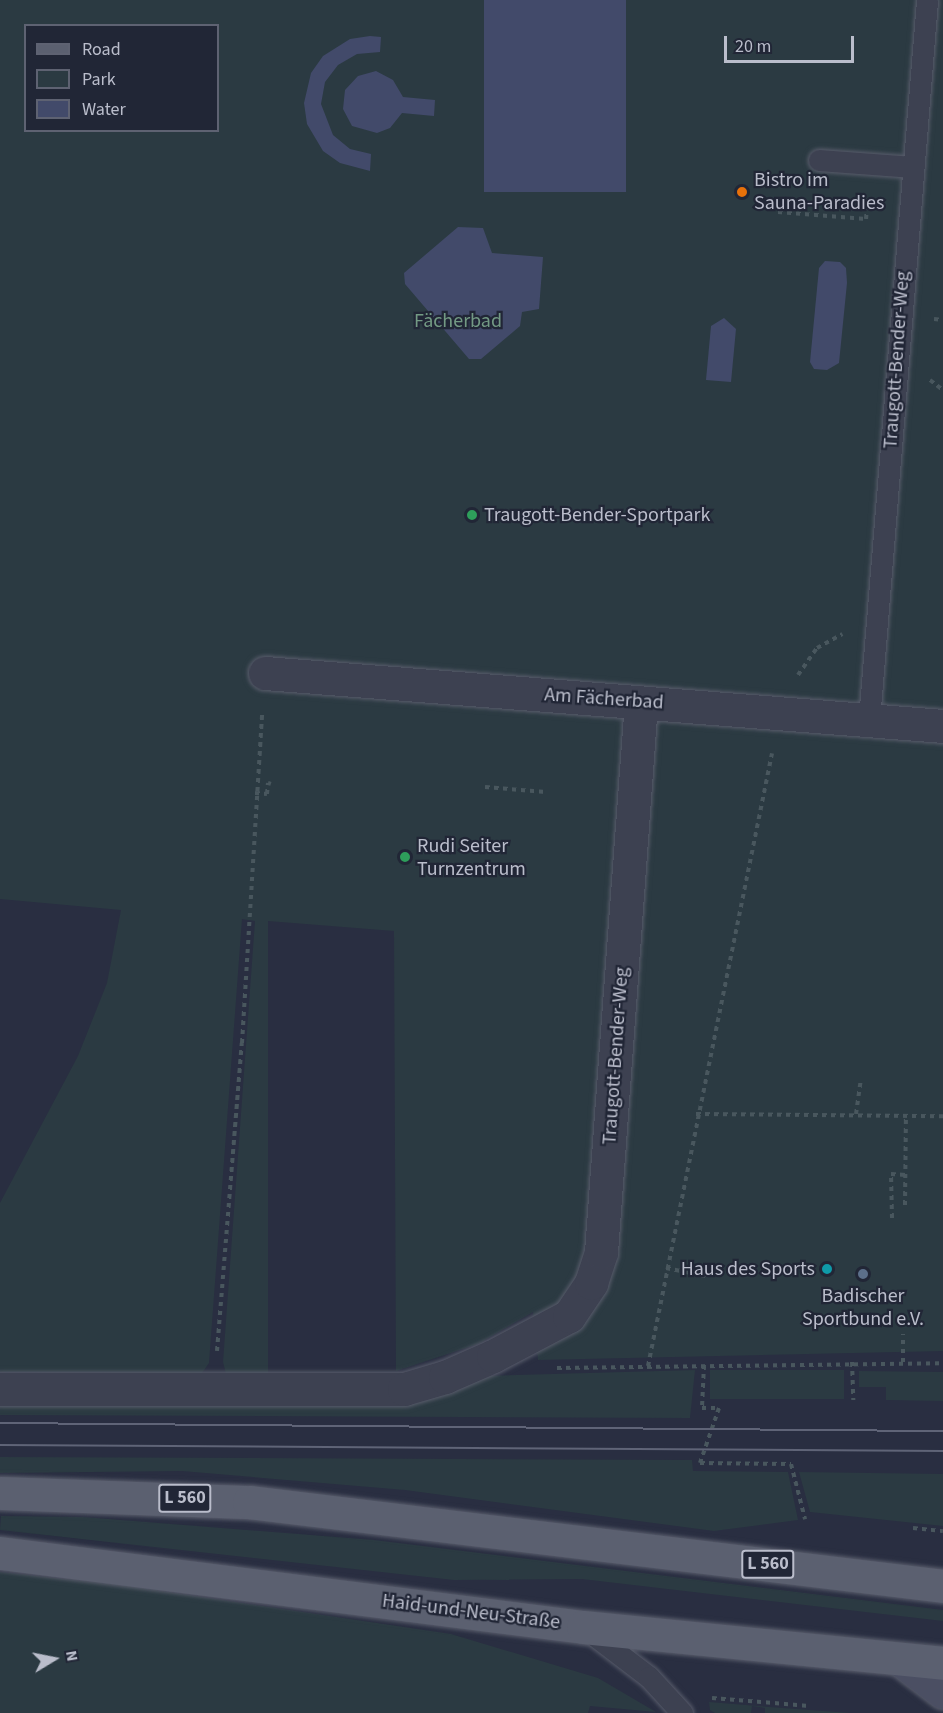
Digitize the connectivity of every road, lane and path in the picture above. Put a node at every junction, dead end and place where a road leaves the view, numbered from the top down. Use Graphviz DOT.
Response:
graph roads {
  1 [pos="927,0"];
  2 [pos="819,160"];
  3 [pos="871,164"];
  4 [pos="913,167"];
  5 [pos="778,212"];
  6 [pos="878,621"];
  7 [pos="265,672"];
  8 [pos="641,702"];
  9 [pos="781,713"];
  10 [pos="869,720"];
  11 [pos="943,726"];
  12 [pos="271,784"];
  13 [pos="484,788"];
  14 [pos="546,792"];
  15 [pos="255,793"];
  16 [pos="861,1079"];
  17 [pos="696,1114"];
  18 [pos="856,1114"];
  19 [pos="906,1115"];
  20 [pos="943,1116"];
  21 [pos="906,1175"];
  22 [pos="905,1205"];
  23 [pos="892,1218"];
  24 [pos="666,1268"];
  25 [pos="710,1277"];
  26 [pos="903,1334"];
  27 [pos="493,1356"];
  28 [pos="852,1362"];
  29 [pos="903,1362"];
  30 [pos="943,1363"];
  31 [pos="704,1365"];
  32 [pos="648,1366"];
  33 [pos="0,1389"];
  34 [pos="214,1392"];
  35 [pos="853,1400"];
  36 [pos="0,1493"];
  37 [pos="805,1519"];
  38 [pos="913,1528"];
  39 [pos="943,1531"];
  40 [pos="0,1553"];
  41 [pos="943,1586"];
  42 [pos="584,1627"];
  43 [pos="901,1660"];
  44 [pos="943,1663"];
  45 [pos="943,1692"];
  46 [pos="708,1697"];
  47 [pos="809,1706"];
  48 [pos="682,1713"];
  1 -- 4 [label="lane, Traugott-Bender-Weg"];
  2 -- 3 [label="lane"];
  3 -- 4 [label="lane"];
  3 -- 5 [label="path"];
  4 -- 6 [label="lane, Traugott-Bender-Weg"];
  6 -- 9 [label="path"];
  6 -- 10 [label="lane, Traugott-Bender-Weg"];
  7 -- 8 [label="street, Am Fächerbad"];
  7 -- 15 [label="path"];
  8 -- 9 [label="street, Am Fächerbad"];
  8 -- 27 [label="street, Traugott-Bender-Weg"];
  9 -- 10 [label="street, Am Fächerbad"];
  9 -- 17 [label="path"];
  10 -- 11 [label="street, Am Fächerbad"];
  12 -- 15 [label="path"];
  13 -- 14 [label="path"];
  15 -- 34 [label="path"];
  16 -- 18 [label="path"];
  17 -- 18 [label="path"];
  17 -- 24 [label="path"];
  18 -- 19 [label="path"];
  19 -- 20 [label="path"];
  19 -- 21 [label="path"];
  21 -- 22 [label="path"];
  21 -- 23 [label="path"];
  24 -- 25 [label="path"];
  24 -- 32 [label="path"];
  26 -- 29 [label="path"];
  27 -- 32 [label="path"];
  27 -- 34 [label="street"];
  28 -- 29 [label="path"];
  28 -- 31 [label="path"];
  28 -- 35 [label="path"];
  29 -- 30 [label="path"];
  31 -- 32 [label="path"];
  31 -- 37 [label="path"];
  33 -- 34 [label="street"];
  36 -- 41 [label="main road, L 560"];
  38 -- 39 [label="path"];
  40 -- 42 [label="main road, Haid-und-Neu-Straße"];
  42 -- 43 [label="main road, Haid-und-Neu-Straße"];
  42 -- 48 [label="lane"];
  43 -- 44 [label="main road, Haid-und-Neu-Straße"];
  43 -- 45 [label="street"];
  46 -- 47 [label="path"];
}
